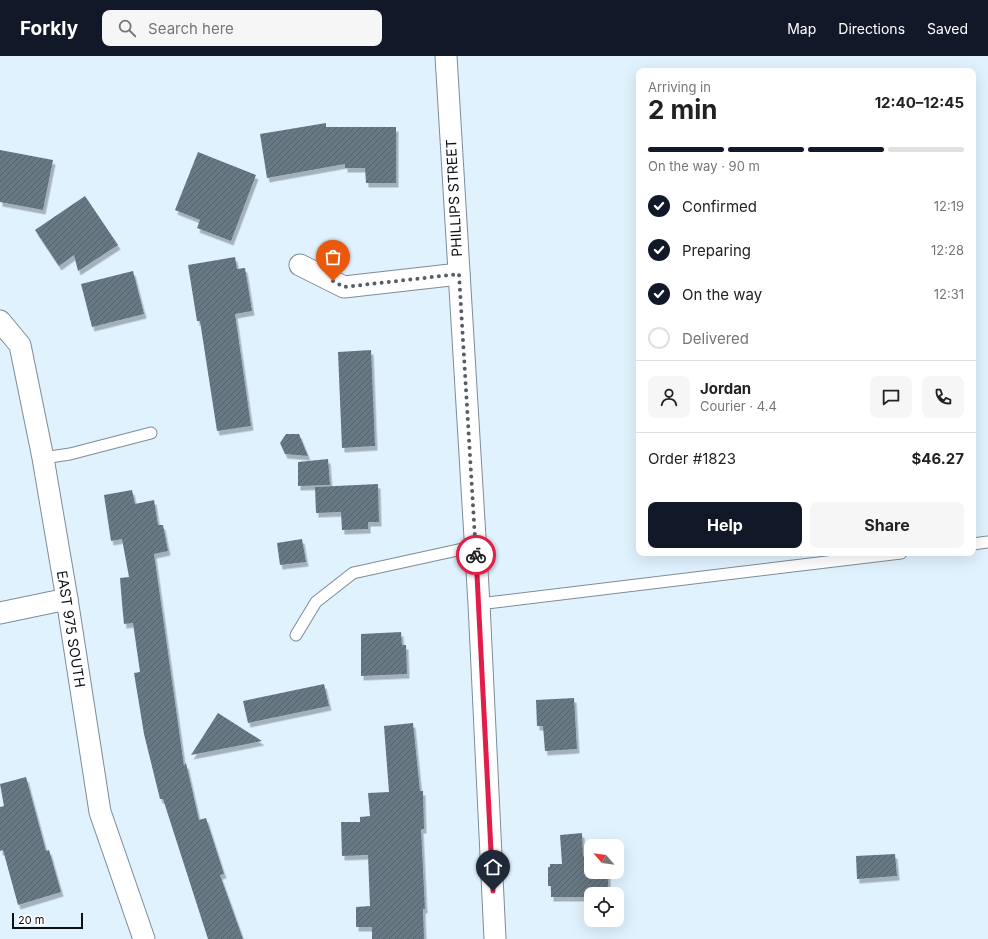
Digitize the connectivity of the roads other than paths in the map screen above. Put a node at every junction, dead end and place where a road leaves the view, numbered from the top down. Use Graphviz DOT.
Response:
graph roads {
  1 [pos="446,56"];
  2 [pos="300,265"];
  3 [pos="459,274"];
  4 [pos="0,321"];
  5 [pos="151,433"];
  6 [pos="43,458"];
  7 [pos="988,542"];
  8 [pos="976,544"];
  9 [pos="476,546"];
  10 [pos="876,556"];
  11 [pos="67,599"];
  12 [pos="479,604"];
  13 [pos="0,613"];
  14 [pos="296,635"];
  15 [pos="144,939"];
  16 [pos="495,939"];
  1 -- 3 [label="street, PHILLIPS STREET"];
  2 -- 3 [label="street"];
  3 -- 9 [label="street, PHILLIPS STREET"];
  4 -- 6 [label="street, EAST 975 SOUTH"];
  5 -- 6 [label="lane"];
  6 -- 11 [label="street, EAST 975 SOUTH"];
  7 -- 8 [label="lane"];
  9 -- 12 [label="street, PHILLIPS STREET"];
  9 -- 14 [label="lane"];
  10 -- 12 [label="lane"];
  11 -- 13 [label="street"];
  11 -- 15 [label="street, EAST 975 SOUTH"];
  12 -- 16 [label="street, PHILLIPS STREET"];
}
